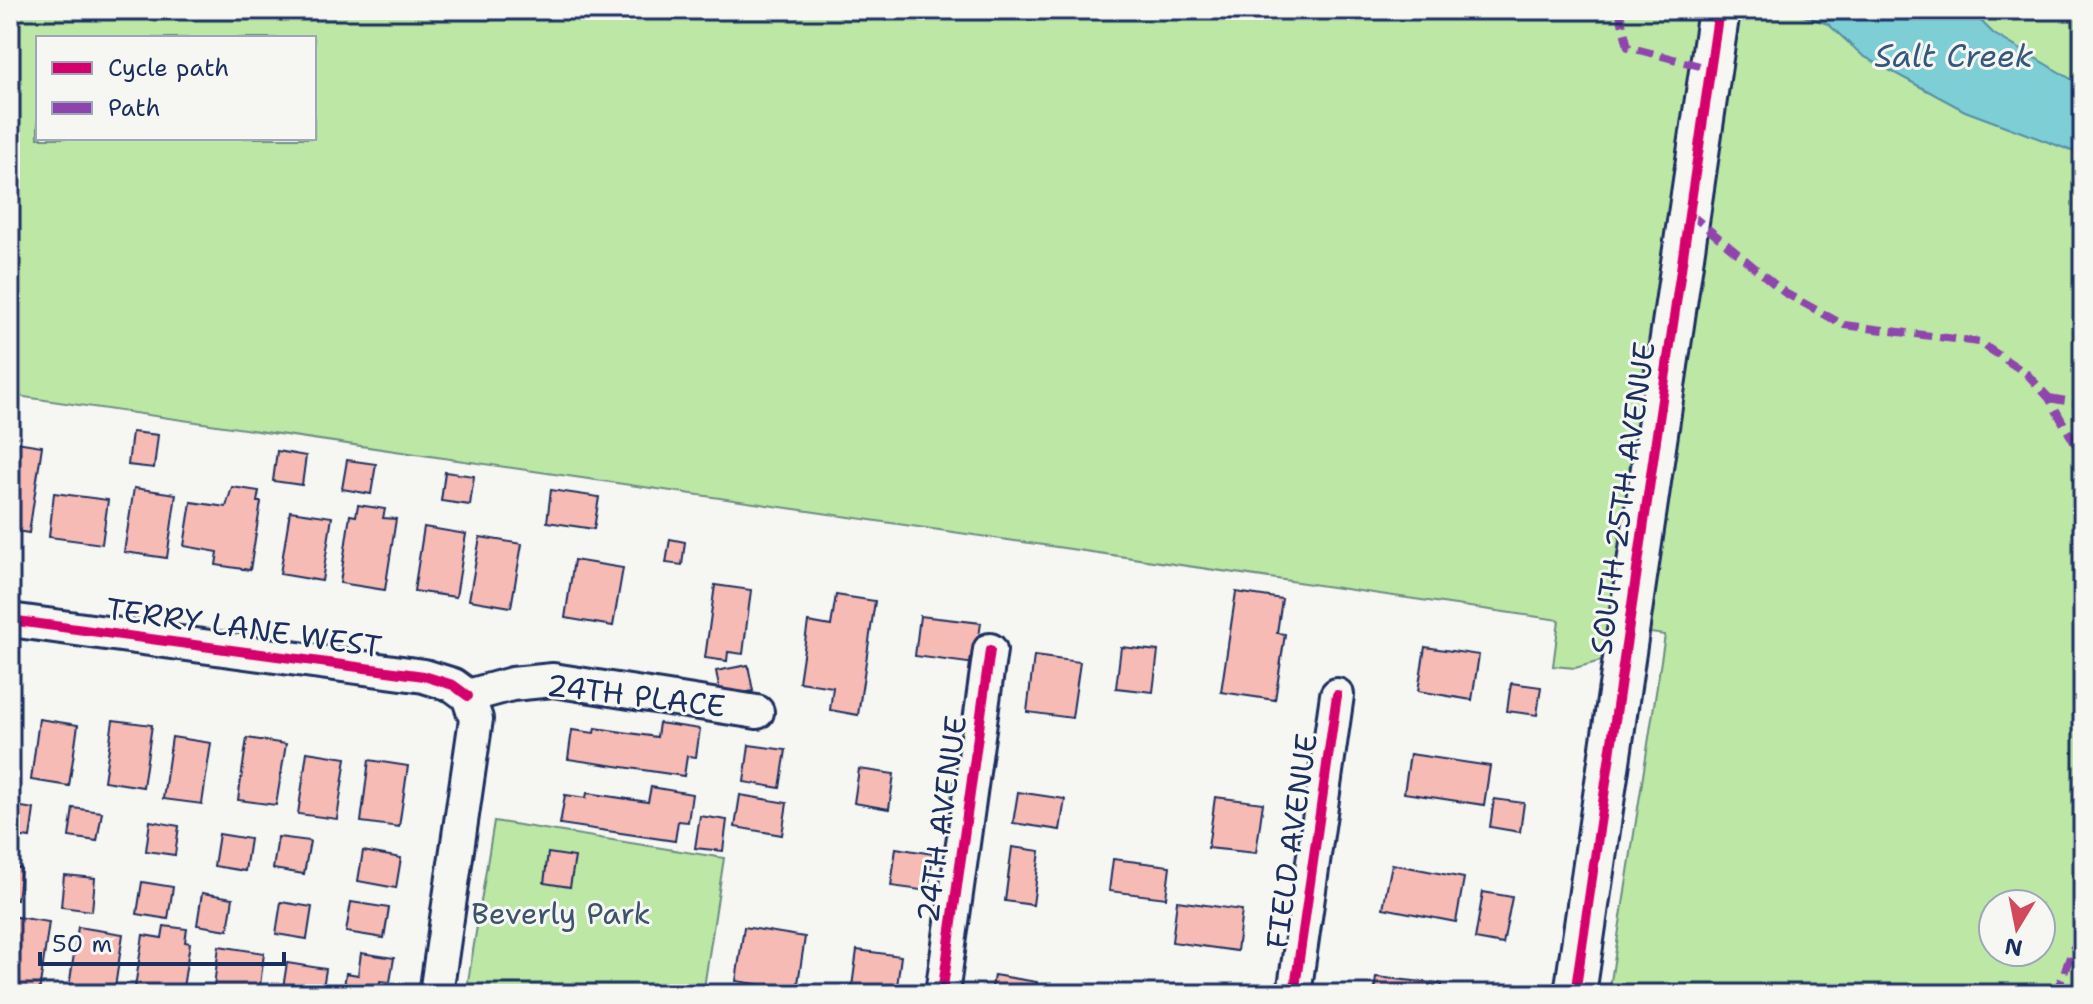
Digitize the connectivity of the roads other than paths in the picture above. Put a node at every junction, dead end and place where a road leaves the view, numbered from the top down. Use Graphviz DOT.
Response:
graph roads {
  1 [pos="1717,26"];
  2 [pos="10,620"];
  3 [pos="990,650"];
  4 [pos="1337,695"];
  5 [pos="468,696"];
  6 [pos="757,712"];
  7 [pos="436,994"];
  8 [pos="942,994"];
  9 [pos="1294,994"];
  10 [pos="1575,994"];
  1 -- 10 [label="street, SOUTH 25TH AVENUE"];
  2 -- 5 [label="street, TERRY LANE WEST"];
  3 -- 8 [label="street, 24TH AVENUE"];
  4 -- 9 [label="street, FIELD AVENUE"];
  5 -- 6 [label="street, 24TH PLACE"];
  5 -- 7 [label="street"];
}
